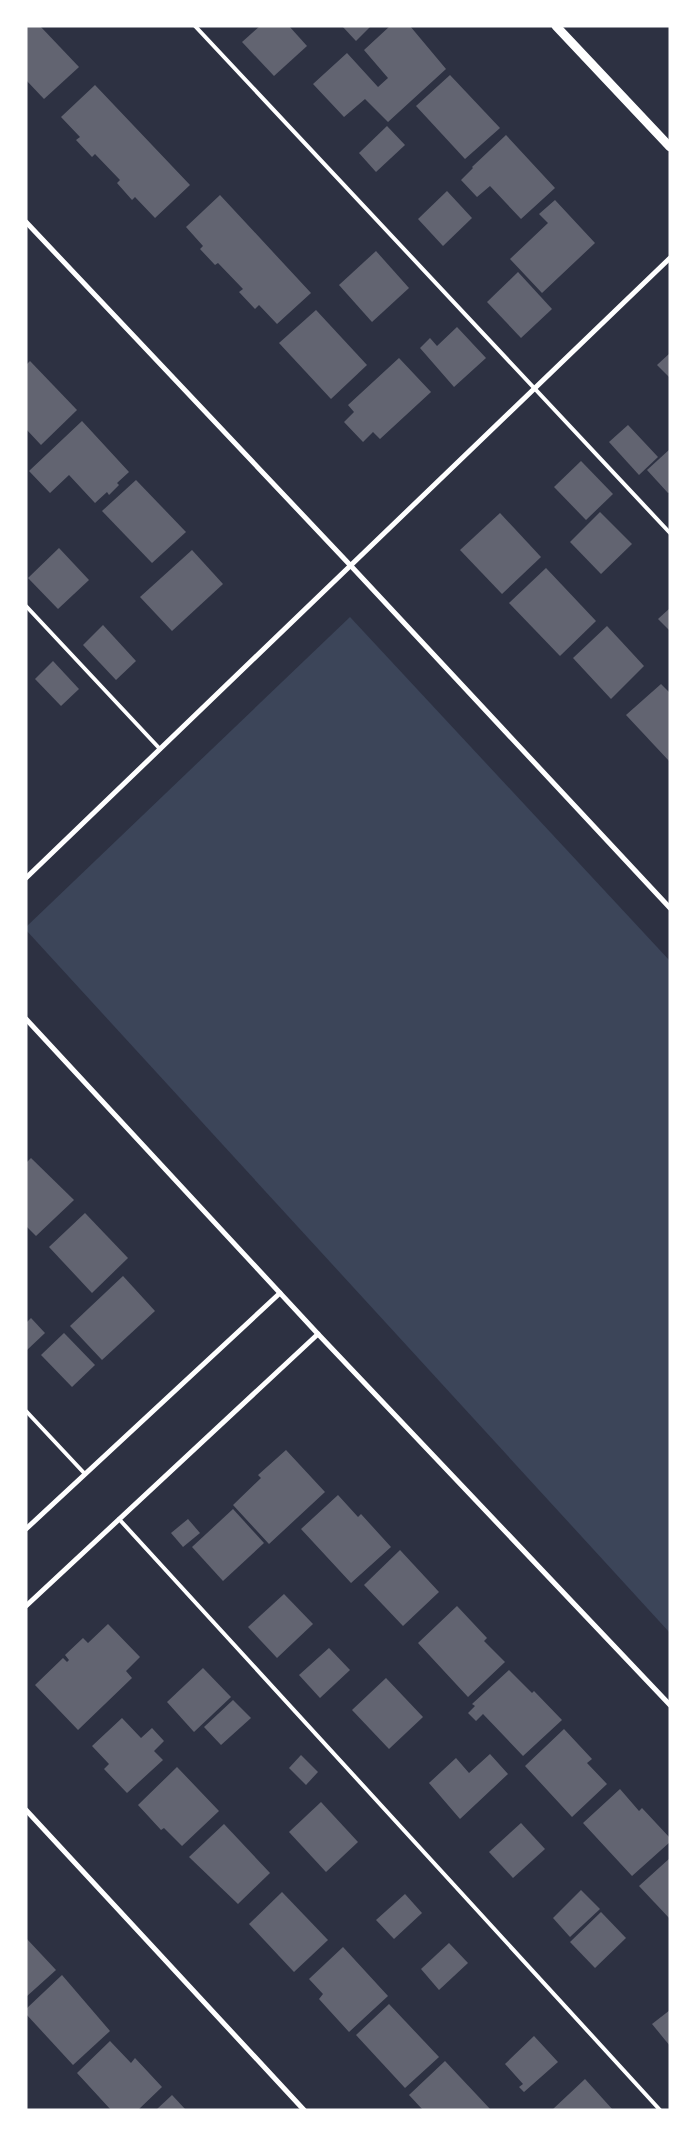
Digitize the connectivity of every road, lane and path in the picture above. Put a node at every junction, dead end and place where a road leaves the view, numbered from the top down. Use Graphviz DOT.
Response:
graph roads {
  1 [pos="195,26"];
  2 [pos="556,26"];
  3 [pos="670,147"];
  4 [pos="26,222"];
  5 [pos="670,258"];
  6 [pos="533,389"];
  7 [pos="670,533"];
  8 [pos="352,566"];
  9 [pos="26,606"];
  10 [pos="160,749"];
  11 [pos="26,878"];
  12 [pos="670,908"];
  13 [pos="26,1019"];
  14 [pos="280,1293"];
  15 [pos="318,1334"];
  16 [pos="26,1411"];
  17 [pos="85,1474"];
  18 [pos="119,1519"];
  19 [pos="26,1529"];
  20 [pos="26,1606"];
  21 [pos="670,1705"];
  22 [pos="26,1810"];
  23 [pos="304,2110"];
  24 [pos="660,2110"];
  1 -- 6 [label="lane"];
  2 -- 3 [label="street"];
  4 -- 8 [label="street"];
  5 -- 6 [label="street"];
  6 -- 7 [label="lane"];
  6 -- 8 [label="street"];
  8 -- 10 [label="street"];
  8 -- 12 [label="street"];
  9 -- 10 [label="lane"];
  10 -- 11 [label="street"];
  13 -- 14 [label="street"];
  14 -- 15 [label="street"];
  14 -- 17 [label="street"];
  15 -- 18 [label="street"];
  15 -- 21 [label="street"];
  16 -- 17 [label="lane"];
  17 -- 19 [label="street"];
  18 -- 20 [label="street"];
  18 -- 24 [label="lane"];
  22 -- 23 [label="street"];
}
